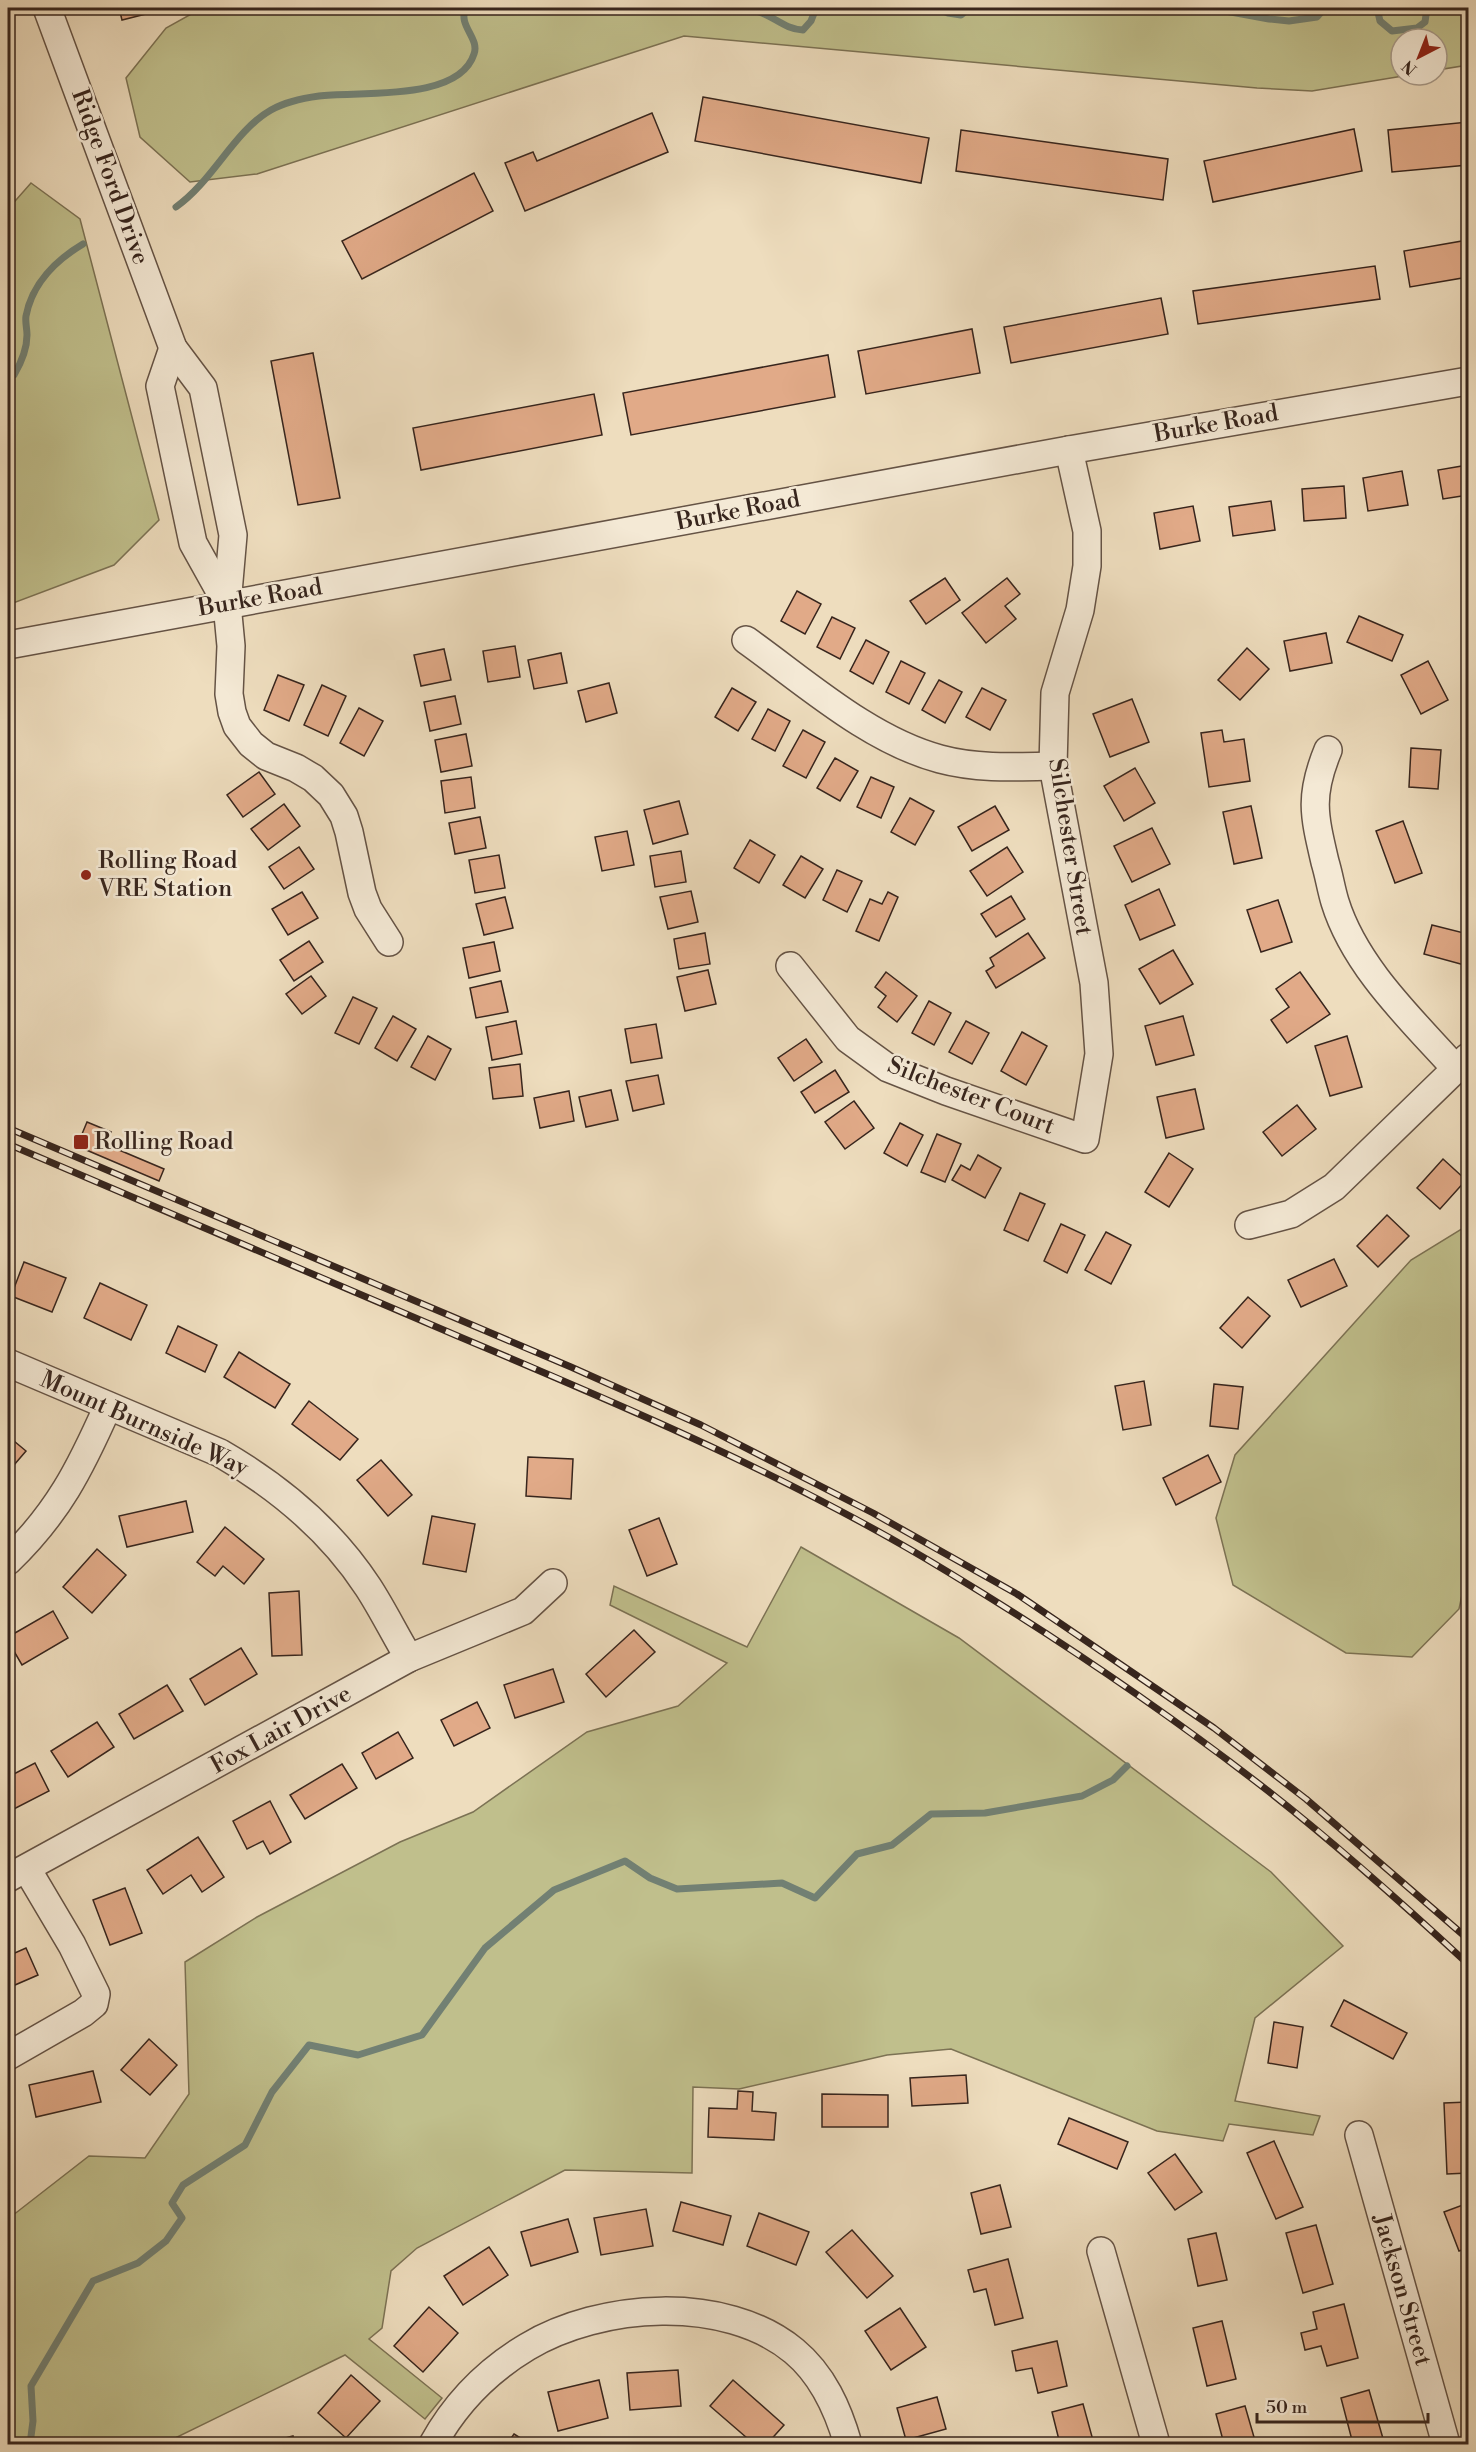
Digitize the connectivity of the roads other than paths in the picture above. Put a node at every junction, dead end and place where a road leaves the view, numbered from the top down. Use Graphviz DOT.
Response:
graph roads {
  1 [pos="47,8"];
  2 [pos="172,348"];
  3 [pos="1468,381"];
  4 [pos="1069,450"];
  5 [pos="227,604"];
  6 [pos="746,640"];
  7 [pos="8,645"];
  8 [pos="1328,750"];
  9 [pos="1053,766"];
  10 [pos="389,942"];
  11 [pos="790,966"];
  12 [pos="1462,1063"];
  13 [pos="1085,1139"];
  14 [pos="1249,1225"];
  15 [pos="8,1363"];
  16 [pos="108,1406"];
  17 [pos="8,1561"];
  18 [pos="553,1582"];
  19 [pos="409,1658"];
  20 [pos="17,1873"];
  21 [pos="8,2056"];
  22 [pos="1359,2135"];
  23 [pos="1101,2251"];
  24 [pos="433,2445"];
  25 [pos="848,2445"];
  26 [pos="1156,2445"];
  27 [pos="1446,2445"];
  1 -- 2 [label="street, Ridge Ford Drive"];
  2 -- 5 [label="street, Ridge Ford Drive"];
  2 -- 5 [label="street"];
  3 -- 4 [label="street, Burke Road"];
  4 -- 5 [label="street, Burke Road"];
  4 -- 9 [label="street, Silchester Street"];
  5 -- 7 [label="street, Burke Road"];
  5 -- 10 [label="street"];
  6 -- 9 [label="street"];
  8 -- 12 [label="street"];
  9 -- 13 [label="street, Silchester Street"];
  11 -- 13 [label="street, Silchester Court"];
  12 -- 14 [label="street"];
  15 -- 16 [label="street, Mount Burnside Way"];
  16 -- 17 [label="street"];
  16 -- 19 [label="street, Mount Burnside Way"];
  18 -- 19 [label="street, Fox Lair Drive"];
  19 -- 20 [label="street, Fox Lair Drive"];
  20 -- 21 [label="street"];
  22 -- 27 [label="street, Jackson Street"];
  23 -- 26 [label="street"];
  24 -- 25 [label="street"];
}
